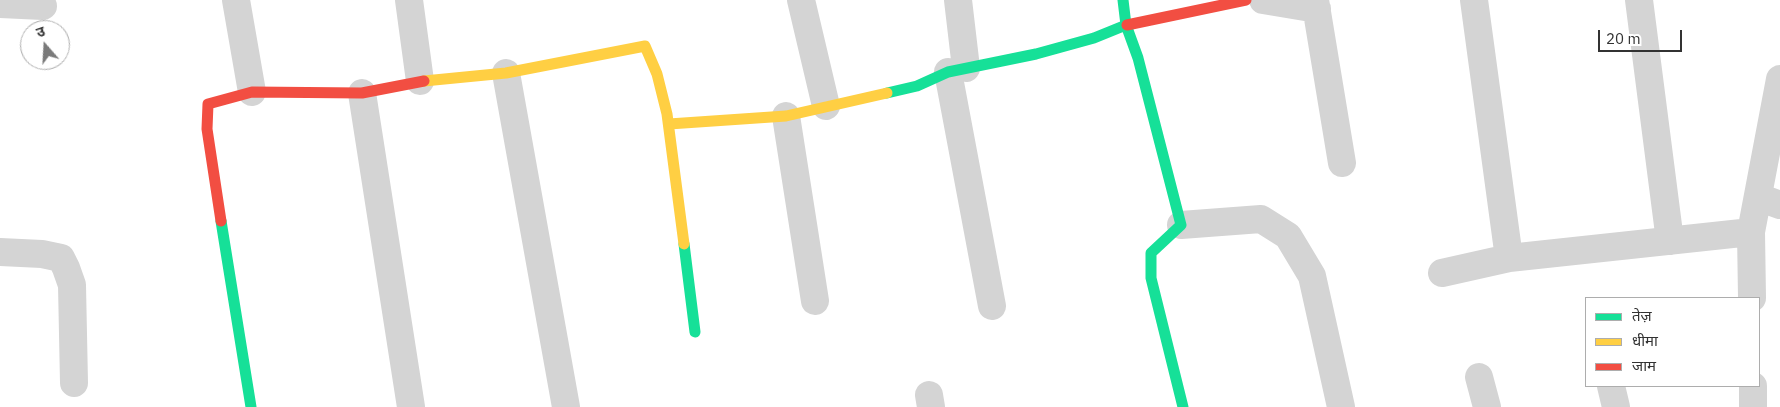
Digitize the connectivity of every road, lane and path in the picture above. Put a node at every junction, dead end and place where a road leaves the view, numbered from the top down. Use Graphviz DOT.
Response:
graph roads {
  1 [pos="236,0"];
  2 [pos="409,0"];
  3 [pos="801,0"];
  4 [pos="958,0"];
  5 [pos="1123,0"];
  6 [pos="1246,0"];
  7 [pos="1263,0"];
  8 [pos="1474,0"];
  9 [pos="1639,0"];
  10 [pos="0,4"];
  11 [pos="1316,5"];
  12 [pos="44,6"];
  13 [pos="1126,25"];
  14 [pos="957,70"];
  15 [pos="506,73"];
  16 [pos="1780,79"];
  17 [pos="420,81"];
  18 [pos="252,92"];
  19 [pos="362,93"];
  20 [pos="826,106"];
  21 [pos="786,116"];
  22 [pos="669,124"];
  23 [pos="1342,163"];
  24 [pos="1769,201"];
  25 [pos="1181,226"];
  26 [pos="1752,232"];
  27 [pos="1670,241"];
  28 [pos="0,252"];
  29 [pos="1509,258"];
  30 [pos="1442,273"];
  31 [pos="1752,297"];
  32 [pos="815,301"];
  33 [pos="992,306"];
  34 [pos="695,332"];
  35 [pos="1479,378"];
  36 [pos="74,383"];
  37 [pos="1611,387"];
  38 [pos="1753,387"];
  39 [pos="251,407"];
  40 [pos="411,407"];
  41 [pos="566,407"];
  42 [pos="1183,407"];
  43 [pos="1341,407"];
  44 [pos="1487,407"];
  45 [pos="1616,407"];
  46 [pos="1753,407"];
  1 -- 18 [label="street"];
  2 -- 17 [label="street"];
  3 -- 20 [label="street"];
  4 -- 14 [label="street"];
  5 -- 13 [label="street"];
  6 -- 13 [label="street"];
  7 -- 11 [label="street"];
  8 -- 29 [label="street"];
  9 -- 27 [label="street"];
  10 -- 12 [label="street"];
  11 -- 23 [label="street"];
  13 -- 14 [label="street"];
  13 -- 25 [label="street"];
  14 -- 20 [label="street"];
  14 -- 33 [label="street"];
  15 -- 17 [label="street"];
  15 -- 22 [label="street"];
  15 -- 41 [label="street"];
  16 -- 24 [label="street"];
  17 -- 19 [label="street"];
  18 -- 19 [label="street"];
  18 -- 39 [label="street"];
  19 -- 40 [label="street"];
  20 -- 21 [label="street"];
  21 -- 22 [label="street"];
  21 -- 32 [label="street"];
  22 -- 34 [label="street"];
  24 -- 26 [label="street"];
  25 -- 42 [label="street"];
  25 -- 43 [label="street"];
  26 -- 27 [label="street"];
  26 -- 31 [label="street"];
  27 -- 29 [label="street"];
  28 -- 36 [label="street"];
  29 -- 30 [label="street"];
  35 -- 44 [label="street"];
  37 -- 45 [label="street"];
  38 -- 46 [label="street"];
}
